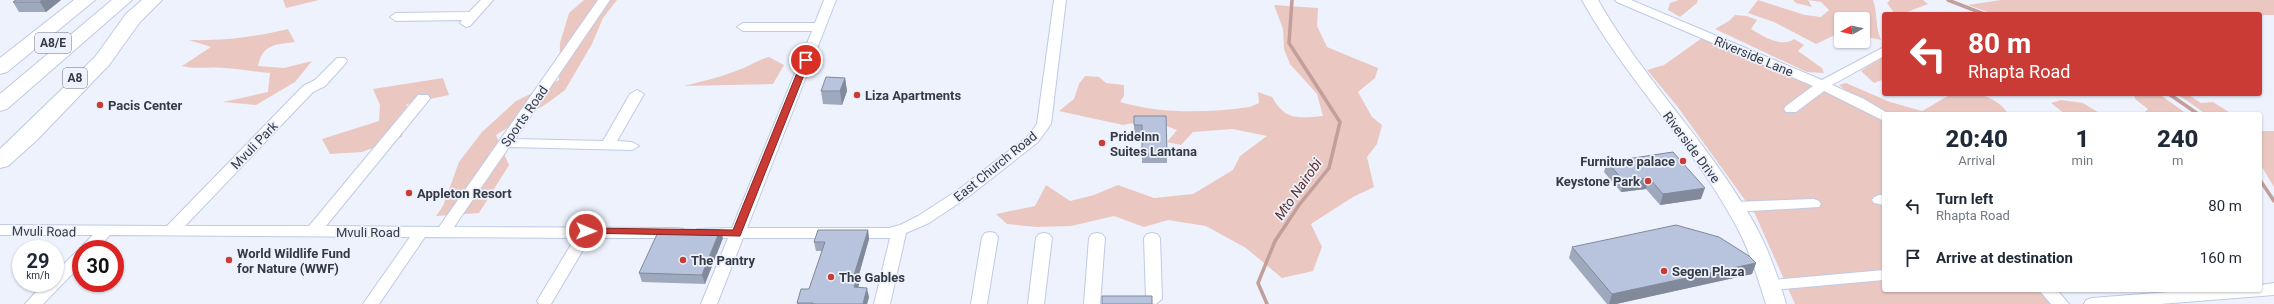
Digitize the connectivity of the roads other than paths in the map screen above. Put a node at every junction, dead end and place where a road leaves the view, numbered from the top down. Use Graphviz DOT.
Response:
graph roads {
  1 [pos="86,0"];
  2 [pos="106,0"];
  3 [pos="123,0"];
  4 [pos="143,0"];
  5 [pos="153,0"];
  6 [pos="487,0"];
  7 [pos="604,0"];
  8 [pos="830,0"];
  9 [pos="1060,0"];
  10 [pos="1590,0"];
  11 [pos="1621,0"];
  12 [pos="396,17"];
  13 [pos="743,27"];
  14 [pos="820,27"];
  15 [pos="1882,52"];
  16 [pos="341,61"];
  17 [pos="0,68"];
  18 [pos="1823,85"];
  19 [pos="638,94"];
  20 [pos="4,95"];
  21 [pos="423,98"];
  22 [pos="1791,109"];
  23 [pos="1882,116"];
  24 [pos="505,143"];
  25 [pos="608,146"];
  26 [pos="632,146"];
  27 [pos="0,150"];
  28 [pos="0,161"];
  29 [pos="1814,204"];
  30 [pos="1735,208"];
  31 [pos="0,230"];
  32 [pos="586,231"];
  33 [pos="105,232"];
  34 [pos="170,232"];
  35 [pos="313,232"];
  36 [pos="421,232"];
  37 [pos="444,232"];
  38 [pos="899,232"];
  39 [pos="736,234"];
  40 [pos="990,237"];
  41 [pos="1044,238"];
  42 [pos="1097,238"];
  43 [pos="1152,238"];
  44 [pos="97,240"];
  45 [pos="72,265"];
  46 [pos="64,272"];
  47 [pos="1882,275"];
  48 [pos="1770,285"];
  49 [pos="2274,289"];
  50 [pos="2262,290"];
  51 [pos="44,292"];
  52 [pos="2049,292"];
  53 [pos="2238,292"];
  54 [pos="1154,299"];
  55 [pos="545,302"];
  56 [pos="33,304"];
  57 [pos="371,304"];
  58 [pos="709,304"];
  59 [pos="882,304"];
  60 [pos="979,304"];
  61 [pos="1036,304"];
  62 [pos="1092,304"];
  63 [pos="1776,304"];
  64 [pos="2061,304"];
  65 [pos="2092,304"];
  1 -- 17 [label="highway"];
  2 -- 20 [label="highway, A8/E"];
  3 -- 20 [label="highway, A8"];
  4 -- 27 [label="highway, A8"];
  5 -- 28 [label="highway"];
  6 -- 12 [label="street"];
  7 -- 24 [label="street, Sports Road"];
  8 -- 14 [label="street"];
  9 -- 38 [label="street, East Church Road"];
  10 -- 30 [label="street, Riverside Drive"];
  11 -- 18 [label="street, Riverside Lane"];
  13 -- 14 [label="street"];
  14 -- 39 [label="street"];
  15 -- 18 [label="street"];
  16 -- 34 [label="street, Mvuli Park"];
  18 -- 22 [label="street"];
  18 -- 23 [label="street, Riverside Lane"];
  19 -- 25 [label="street"];
  21 -- 35 [label="street"];
  24 -- 25 [label="street"];
  24 -- 37 [label="street, Sports Road"];
  25 -- 26 [label="street"];
  29 -- 30 [label="street"];
  30 -- 48 [label="street, Riverside Drive"];
  31 -- 33 [label="street, Mvuli Road"];
  32 -- 37 [label="street, Mvuli Road"];
  32 -- 39 [label="street, Mvuli Road"];
  32 -- 55 [label="street"];
  33 -- 34 [label="street, Mvuli Road"];
  33 -- 44 [label="street"];
  34 -- 35 [label="street, Mvuli Road"];
  35 -- 36 [label="street, Mvuli Road"];
  36 -- 37 [label="street, Mvuli Road"];
  36 -- 57 [label="street"];
  38 -- 39 [label="street, East Church Road"];
  38 -- 59 [label="street"];
  39 -- 58 [label="street"];
  40 -- 60 [label="street"];
  41 -- 61 [label="street"];
  42 -- 62 [label="street"];
  43 -- 54 [label="street"];
  45 -- 46 [label="street"];
  47 -- 48 [label="street"];
  48 -- 63 [label="street, Riverside Drive"];
  49 -- 50 [label="street"];
  51 -- 56 [label="street"];
  52 -- 64 [label="street"];
  53 -- 65 [label="street"];
}
